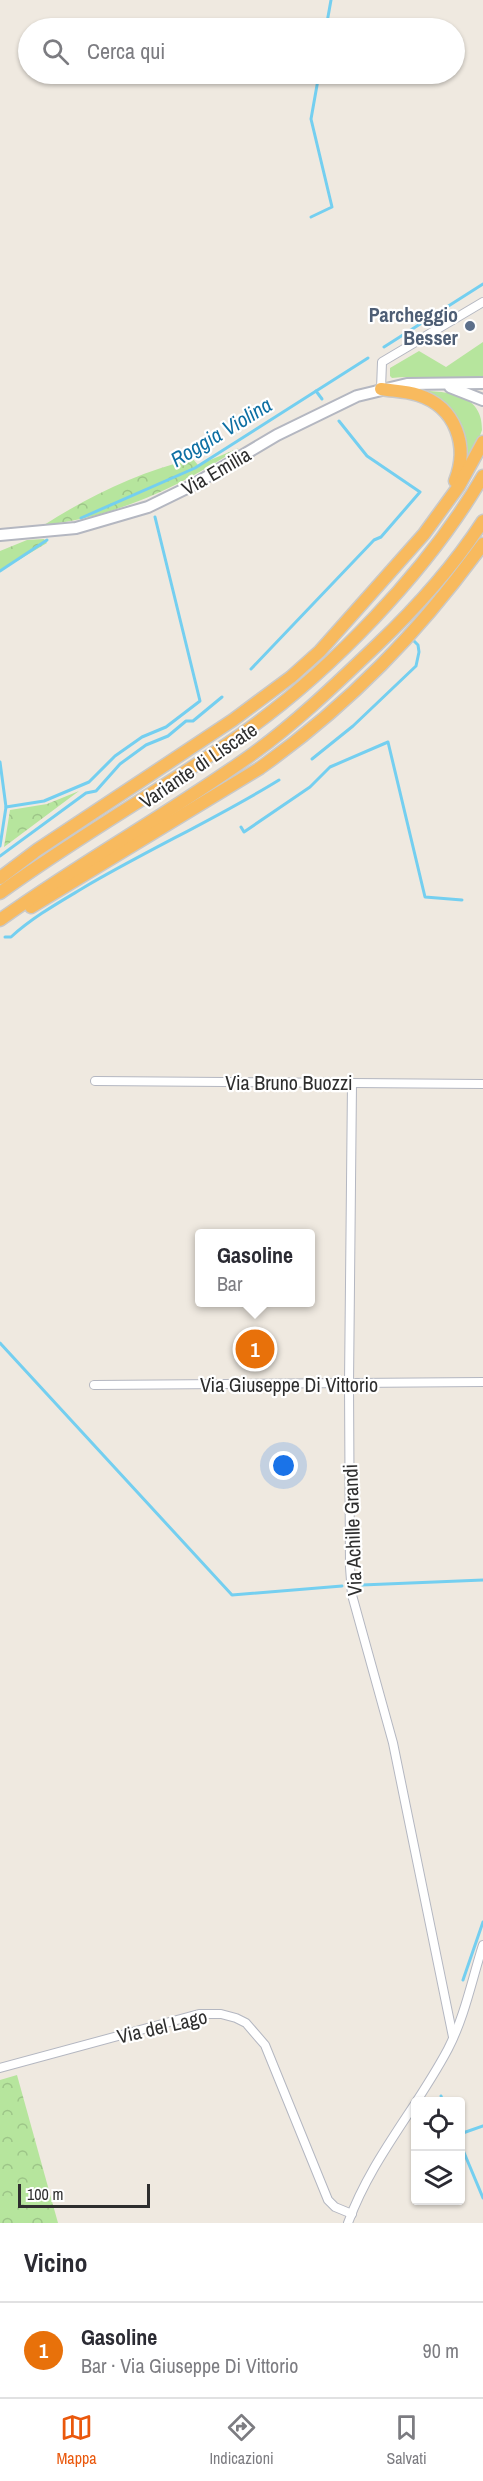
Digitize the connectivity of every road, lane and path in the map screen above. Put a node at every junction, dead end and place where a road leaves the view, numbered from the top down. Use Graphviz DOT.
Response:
graph roads {
  1 [pos="483,302"];
  2 [pos="483,383"];
  3 [pos="438,384"];
  4 [pos="381,389"];
  5 [pos="483,400"];
  6 [pos="483,442"];
  7 [pos="483,476"];
  8 [pos="483,521"];
  9 [pos="0,535"];
  10 [pos="483,544"];
  11 [pos="412,548"];
  12 [pos="0,878"];
  13 [pos="0,893"];
  14 [pos="0,920"];
  15 [pos="0,928"];
  16 [pos="95,1081"];
  17 [pos="352,1083"];
  18 [pos="483,1084"];
  19 [pos="483,1382"];
  20 [pos="349,1384"];
  21 [pos="94,1385"];
  22 [pos="483,1944"];
  23 [pos="453,2037"];
  24 [pos="0,2068"];
  25 [pos="352,2214"];
  26 [pos="348,2223"];
  1 -- 4 [label="street"];
  2 -- 3 [label="main road, Via Emilia"];
  3 -- 4 [label="main road, Via Emilia"];
  3 -- 5 [label="main road, Via Emilia"];
  4 -- 9 [label="main road, Via Emilia"];
  4 -- 11 [label="highway"];
  6 -- 11 [label="highway"];
  7 -- 13 [label="highway, Variante di Liscate"];
  8 -- 14 [label="highway, Variante di Liscate"];
  10 -- 15 [label="highway"];
  11 -- 12 [label="highway"];
  16 -- 17 [label="street, Via Bruno Buozzi"];
  17 -- 18 [label="street, Via Bruno Buozzi"];
  17 -- 20 [label="street, Via Achille Grandi"];
  19 -- 20 [label="street, Via Giuseppe Di Vittorio"];
  20 -- 21 [label="street, Via Giuseppe Di Vittorio"];
  20 -- 23 [label="street, Via Achille Grandi"];
  22 -- 23 [label="street"];
  23 -- 25 [label="street"];
  24 -- 25 [label="street, Via del Lago"];
  25 -- 26 [label="street"];
}
